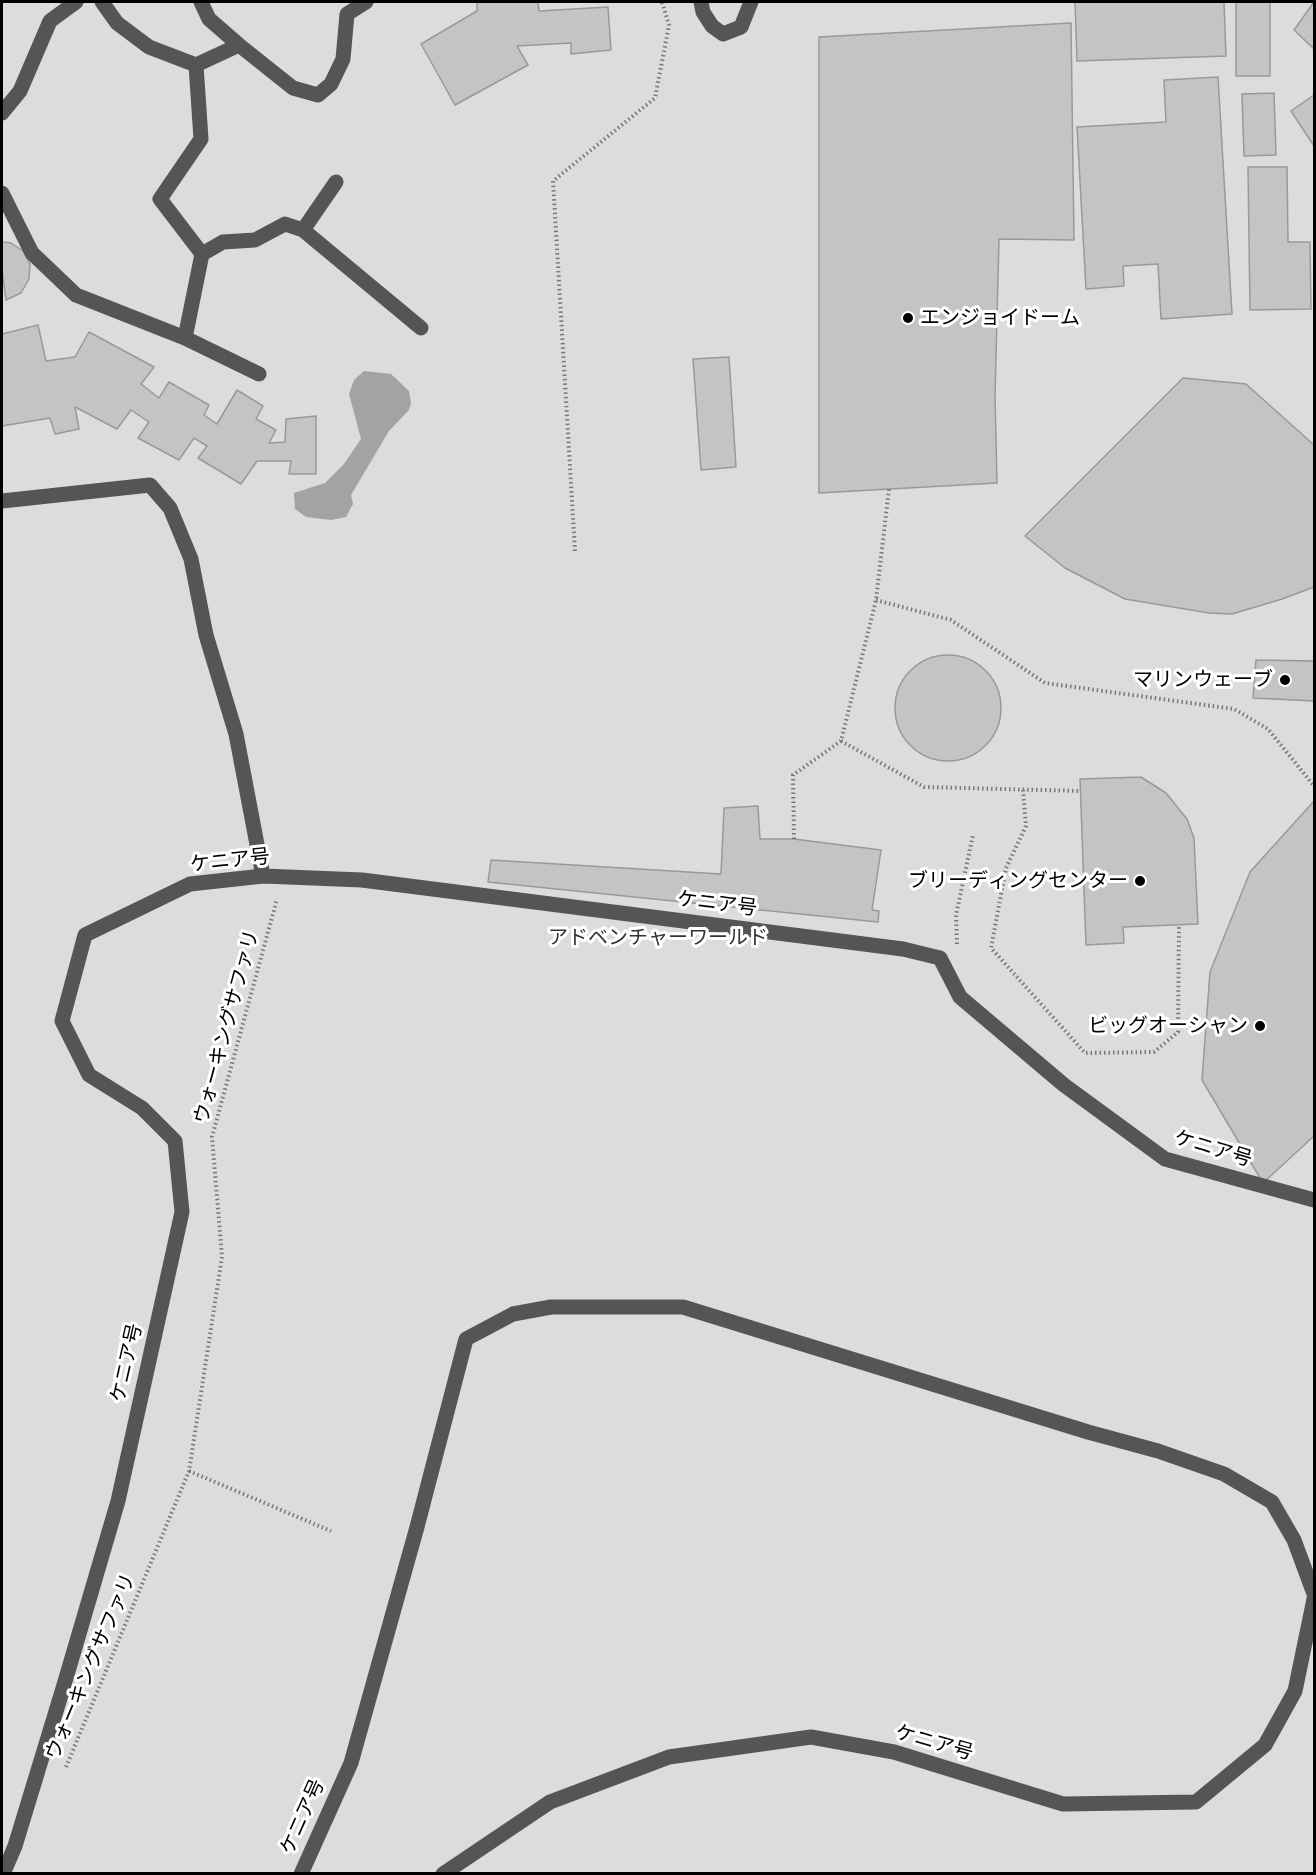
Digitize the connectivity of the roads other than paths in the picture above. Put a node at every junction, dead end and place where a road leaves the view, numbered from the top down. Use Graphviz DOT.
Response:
graph roads {
  1 [pos="76,2"];
  2 [pos="102,2"];
  3 [pos="201,2"];
  4 [pos="366,2"];
  5 [pos="701,2"];
  6 [pos="751,2"];
  7 [pos="239,45"];
  8 [pos="196,65"];
  9 [pos="2,113"];
  10 [pos="336,182"];
  11 [pos="2,193"];
  12 [pos="303,230"];
  13 [pos="202,255"];
  14 [pos="421,328"];
  15 [pos="185,338"];
  16 [pos="259,374"];
  17 [pos="2,501"];
  18 [pos="263,876"];
  19 [pos="1314,1200"];
  20 [pos="1314,1594"];
  21 [pos="1314,1599"];
  22 [pos="3,1874"];
  23 [pos="301,1874"];
  24 [pos="443,1874"];
  1 -- 9 [label="lane"];
  2 -- 8 [label="lane"];
  3 -- 7 [label="lane"];
  4 -- 7 [label="lane"];
  5 -- 6 [label="lane"];
  7 -- 8 [label="lane"];
  8 -- 13 [label="lane"];
  10 -- 12 [label="lane"];
  11 -- 15 [label="lane"];
  12 -- 13 [label="lane"];
  12 -- 14 [label="lane"];
  13 -- 15 [label="lane"];
  15 -- 16 [label="lane"];
  17 -- 18 [label="lane"];
  18 -- 19 [label="lane, ケニア号"];
  18 -- 22 [label="lane, ケニア号"];
  20 -- 23 [label="lane, ケニア号"];
  21 -- 24 [label="lane, ケニア号"];
}
